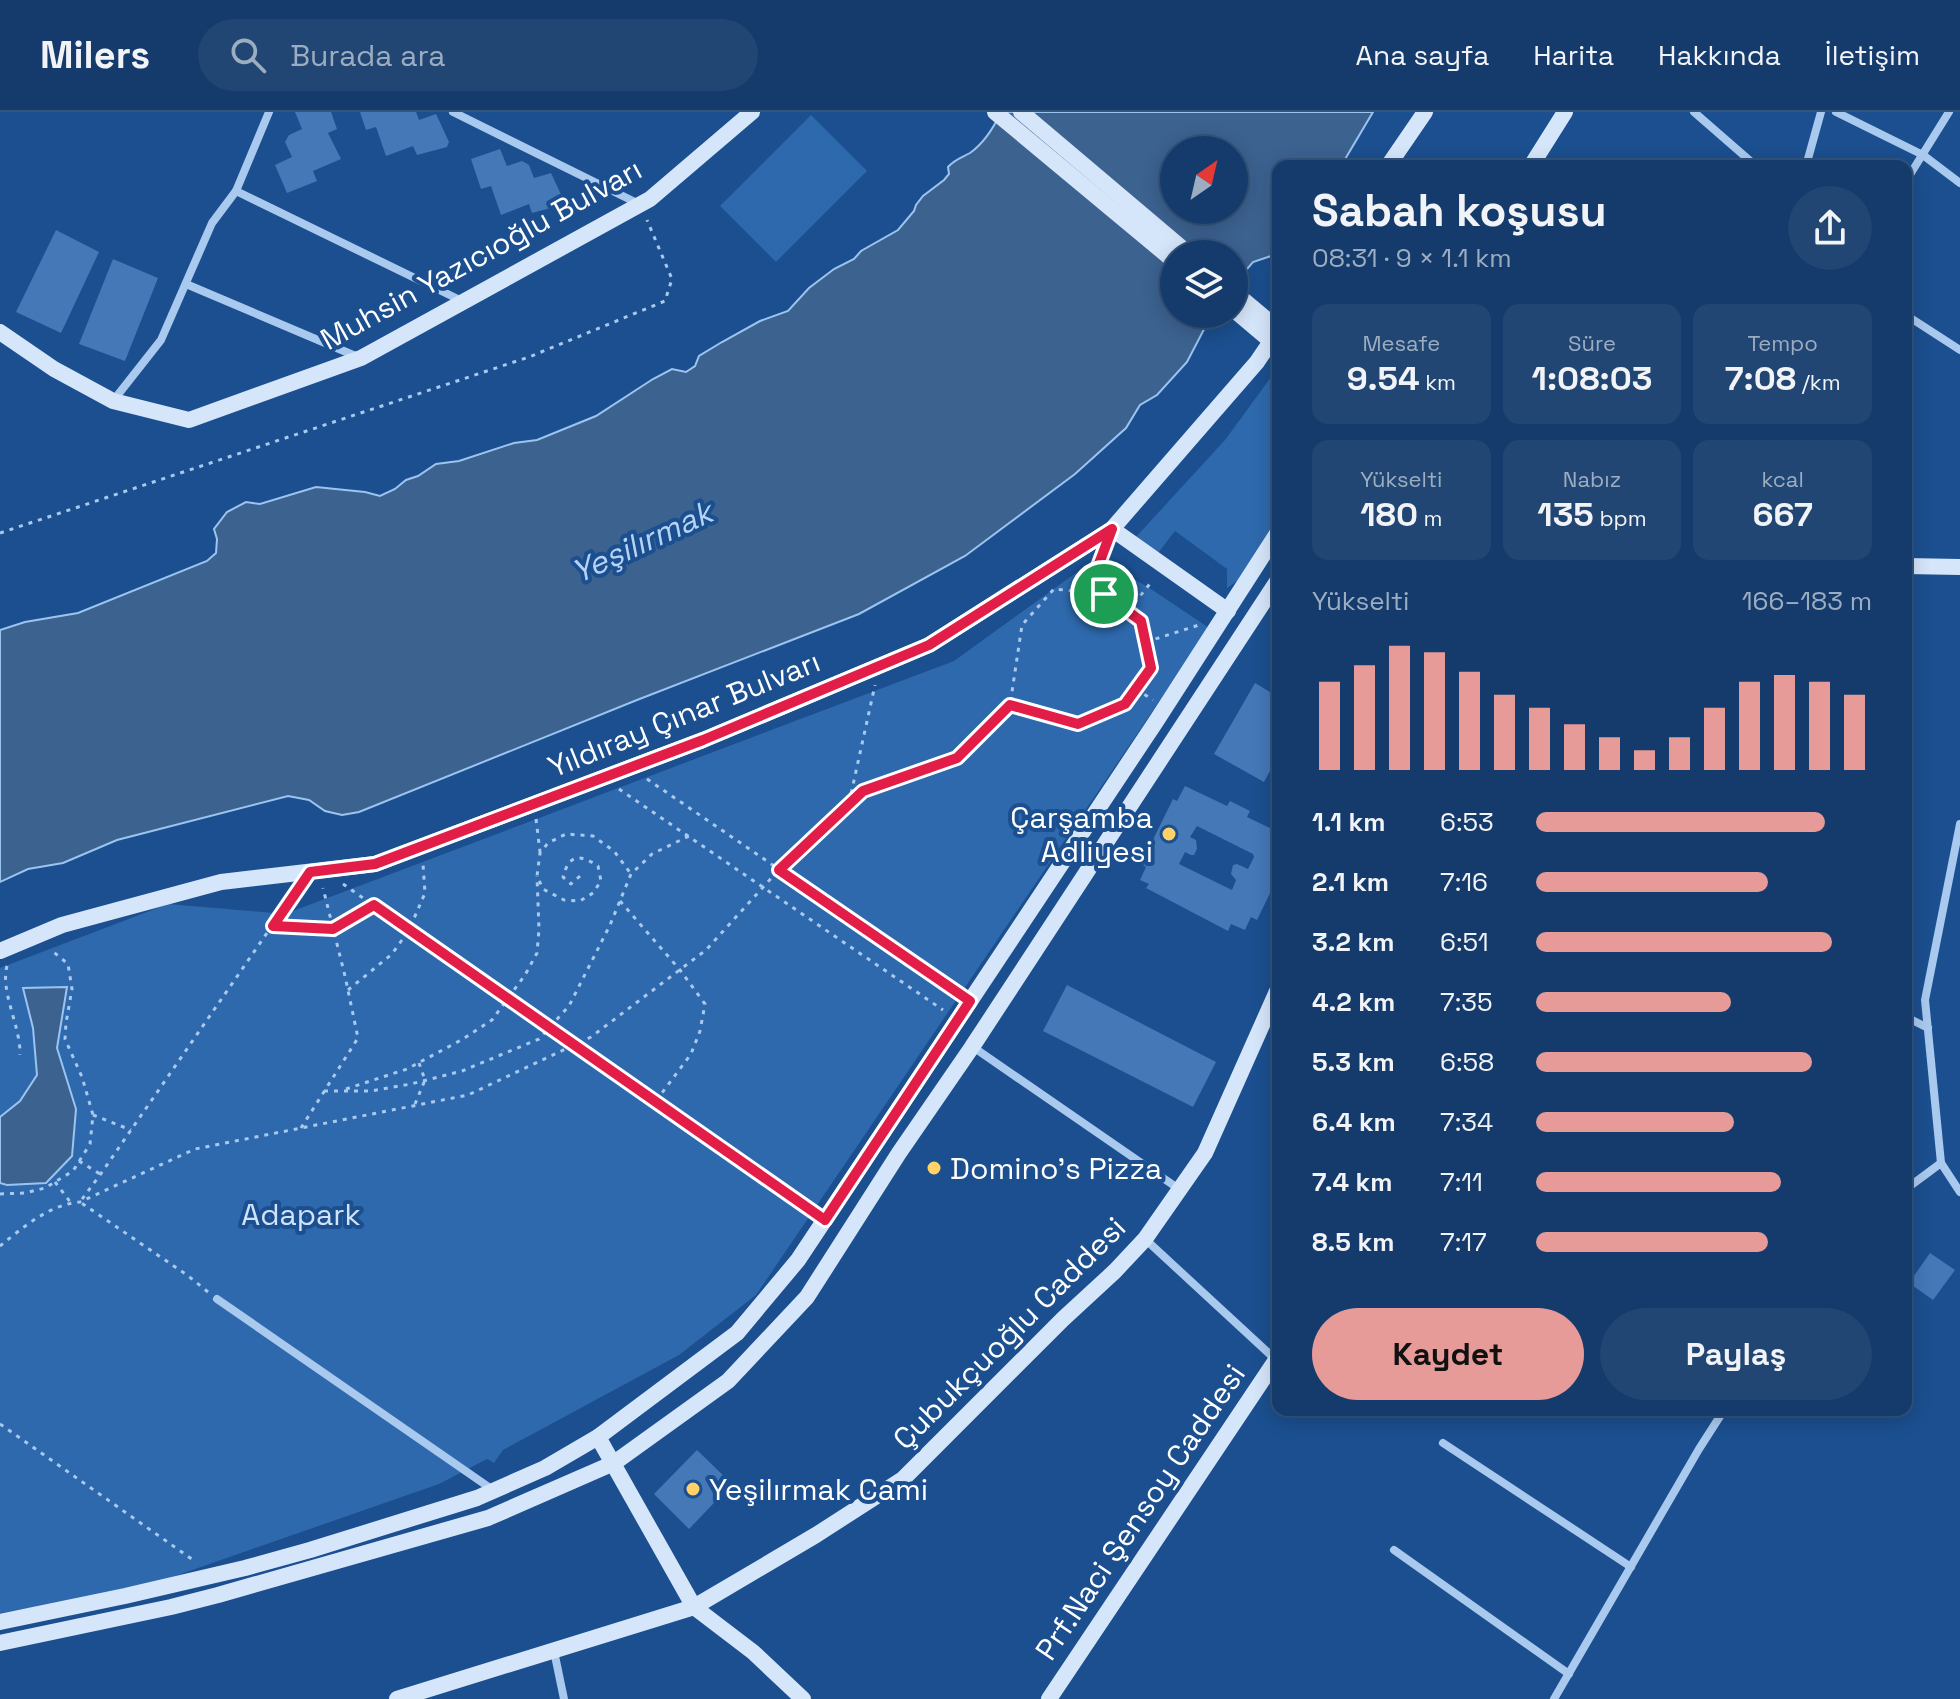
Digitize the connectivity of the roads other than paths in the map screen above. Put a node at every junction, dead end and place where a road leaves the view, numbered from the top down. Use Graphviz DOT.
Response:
graph roads {
  1 [pos="269,112"];
  2 [pos="453,112"];
  3 [pos="752,112"];
  4 [pos="995,112"];
  5 [pos="1021,112"];
  6 [pos="1425,112"];
  7 [pos="1565,112"];
  8 [pos="1694,112"];
  9 [pos="1821,112"];
  10 [pos="1836,112"];
  11 [pos="1949,112"];
  12 [pos="1923,155"];
  13 [pos="1392,160"];
  14 [pos="1535,160"];
  15 [pos="1749,160"];
  16 [pos="1808,160"];
  17 [pos="1912,172"];
  18 [pos="1960,183"];
  19 [pos="236,191"];
  20 [pos="640,205"];
  21 [pos="1172,240"];
  22 [pos="1160,249"];
  23 [pos="186,284"];
  24 [pos="463,302"];
  25 [pos="1248,304"];
  26 [pos="1912,319"];
  27 [pos="1248,322"];
  28 [pos="1272,325"];
  29 [pos="0,332"];
  30 [pos="1272,339"];
  31 [pos="1272,342"];
  32 [pos="1960,350"];
  33 [pos="361,358"];
  34 [pos="113,401"];
  35 [pos="1112,529"];
  36 [pos="1272,541"];
  37 [pos="1912,566"];
  38 [pos="1960,567"];
  39 [pos="1272,589"];
  40 [pos="1226,614"];
  41 [pos="1960,824"];
  42 [pos="5,957"];
  43 [pos="1272,1002"];
  44 [pos="1912,1020"];
  45 [pos="1928,1028"];
  46 [pos="972,1047"];
  47 [pos="1941,1163"];
  48 [pos="1912,1184"];
  49 [pos="1180,1190"];
  50 [pos="1960,1192"];
  51 [pos="1145,1239"];
  52 [pos="217,1299"];
  53 [pos="1272,1353"];
  54 [pos="1272,1365"];
  55 [pos="1720,1416"];
  56 [pos="598,1437"];
  57 [pos="1443,1443"];
  58 [pos="614,1463"];
  59 [pos="493,1491"];
  60 [pos="1394,1550"];
  61 [pos="1631,1567"];
  62 [pos="694,1607"];
  63 [pos="0,1622"];
  64 [pos="0,1643"];
  65 [pos="554,1651"];
  66 [pos="1569,1674"];
  67 [pos="428,1694"];
  68 [pos="397,1699"];
  69 [pos="564,1699"];
  70 [pos="803,1699"];
  71 [pos="1049,1699"];
  72 [pos="1554,1699"];
  1 -- 19 [label="street"];
  2 -- 20 [label="street"];
  3 -- 20 [label="main road, Muhsin Yazıcıoğlu Bulvarı"];
  4 -- 22 [label="main road"];
  5 -- 21 [label="main road"];
  6 -- 13 [label="main road"];
  7 -- 14 [label="main road"];
  8 -- 15 [label="street"];
  9 -- 16 [label="street"];
  10 -- 12 [label="street"];
  11 -- 12 [label="street"];
  12 -- 17 [label="street"];
  12 -- 18 [label="street"];
  19 -- 23 [label="street"];
  19 -- 24 [label="street"];
  20 -- 24 [label="main road, Muhsin Yazıcıoğlu Bulvarı"];
  23 -- 33 [label="street"];
  23 -- 34 [label="street"];
  24 -- 33 [label="main road, Muhsin Yazıcıoğlu Bulvarı"];
  25 -- 28 [label="main road"];
  26 -- 32 [label="street"];
  27 -- 31 [label="main road, bridge"];
  29 -- 34 [label="main road, Muhsin Yazıcıoğlu Bulvarı"];
  30 -- 35 [label="main road, Yıldıray Çınar Bulvarı"];
  33 -- 34 [label="main road, Muhsin Yazıcıoğlu Bulvarı"];
  35 -- 40 [label="main road"];
  35 -- 42 [label="main road, Yıldıray Çınar Bulvarı"];
  36 -- 40 [label="main road"];
  37 -- 38 [label="main road"];
  39 -- 46 [label="main road"];
  40 -- 56 [label="main road"];
  41 -- 45 [label="street"];
  43 -- 49 [label="main road, Çubukçuoğlu Caddesi"];
  44 -- 45 [label="street"];
  45 -- 47 [label="street"];
  46 -- 49 [label="street"];
  46 -- 58 [label="main road"];
  47 -- 48 [label="street"];
  47 -- 50 [label="street"];
  49 -- 51 [label="main road, Çubukçuoğlu Caddesi"];
  51 -- 53 [label="street"];
  51 -- 62 [label="main road, Çubukçuoğlu Caddesi"];
  52 -- 59 [label="street"];
  54 -- 71 [label="main road, Prf.Naci Şensoy Caddesi"];
  55 -- 61 [label="street"];
  56 -- 58 [label="main road"];
  56 -- 59 [label="main road"];
  57 -- 61 [label="street"];
  58 -- 62 [label="main road"];
  58 -- 64 [label="main road"];
  59 -- 63 [label="main road"];
  60 -- 66 [label="street"];
  61 -- 66 [label="street"];
  62 -- 65 [label="main road, Çubukçuoğlu Caddesi"];
  62 -- 70 [label="main road"];
  65 -- 67 [label="main road, Çubukçuoğlu Caddesi"];
  65 -- 69 [label="street"];
  66 -- 72 [label="street"];
  67 -- 68 [label="main road, Çubukçuoğlu Caddesi"];
}
